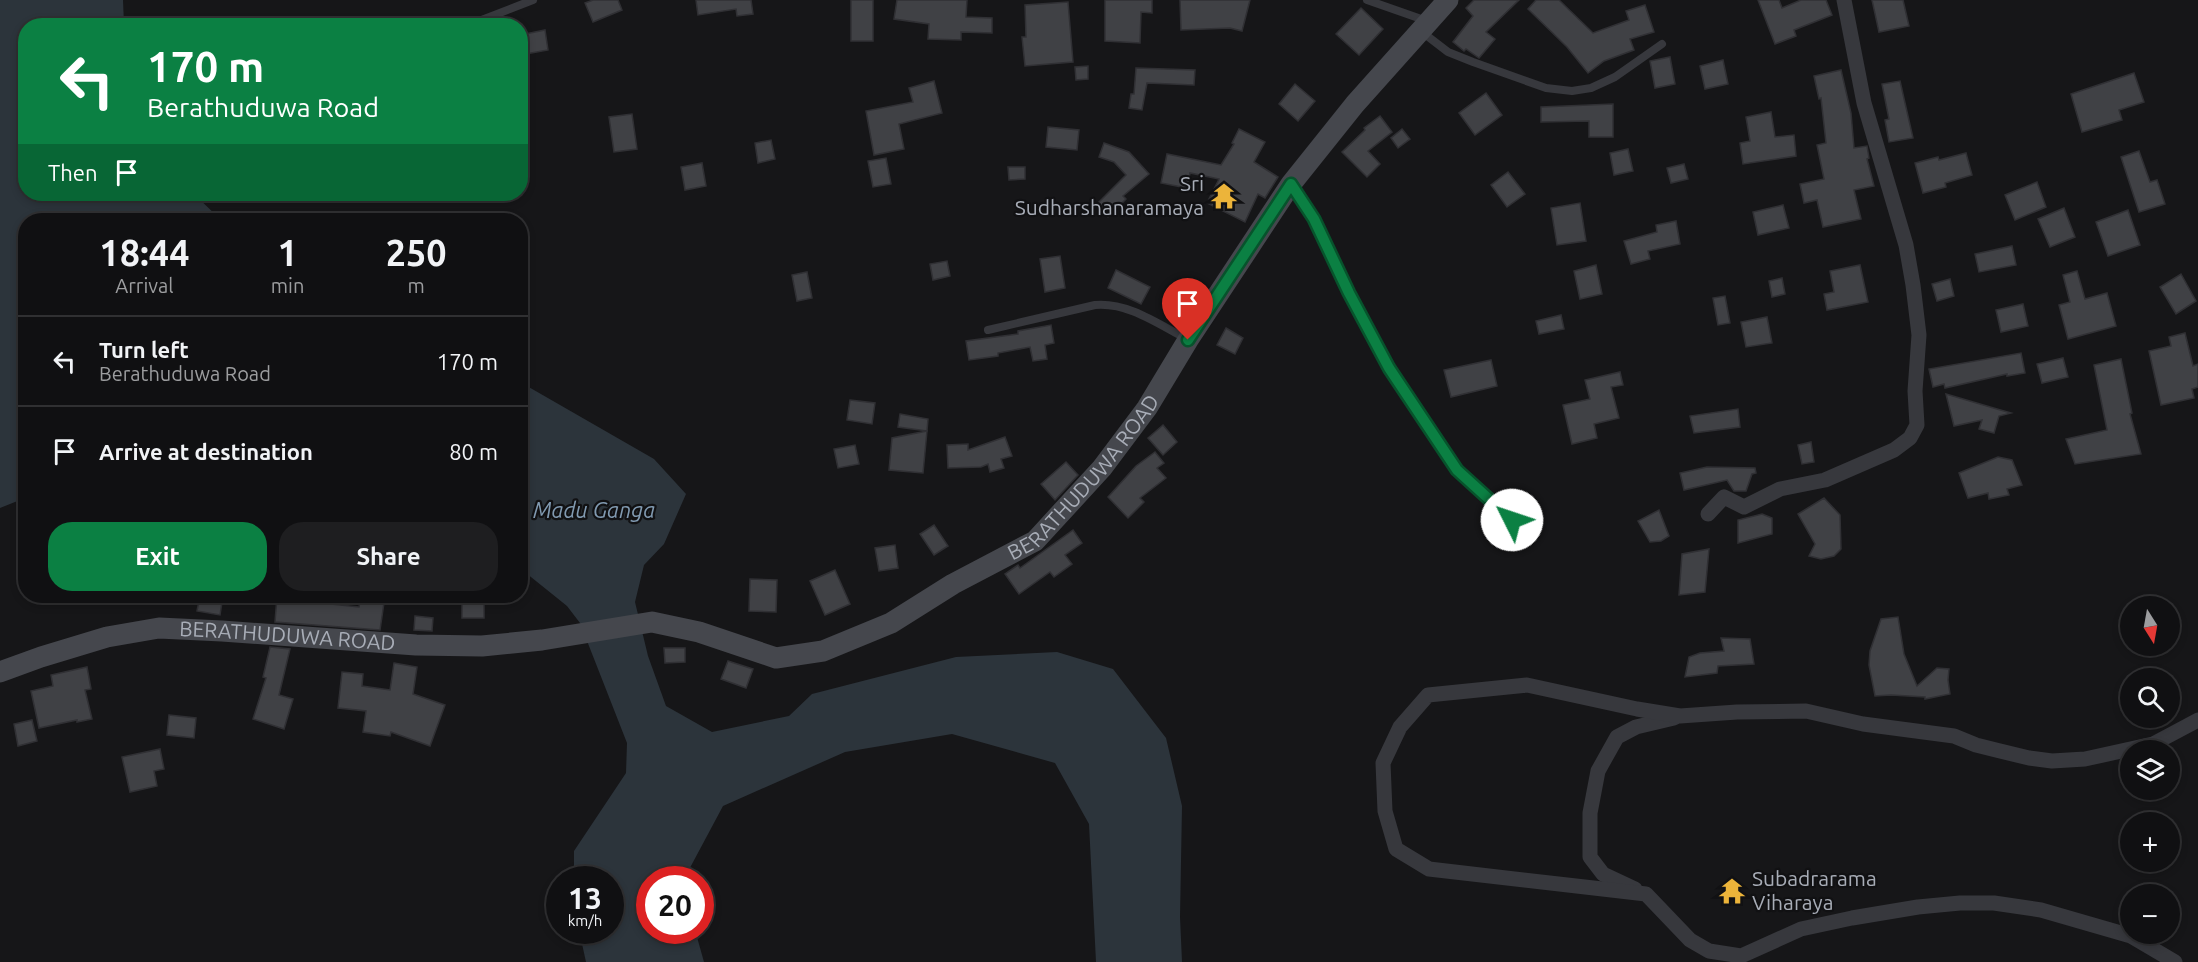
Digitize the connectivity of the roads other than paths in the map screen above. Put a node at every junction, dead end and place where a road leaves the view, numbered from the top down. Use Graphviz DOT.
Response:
graph roads {
  1 [pos="533,0"];
  2 [pos="1367,0"];
  3 [pos="1448,0"];
  4 [pos="1844,0"];
  5 [pos="487,18"];
  6 [pos="1425,26"];
  7 [pos="1662,44"];
  8 [pos="1291,184"];
  9 [pos="988,330"];
  10 [pos="1188,340"];
  11 [pos="1708,514"];
  12 [pos="1512,520"];
  13 [pos="0,672"];
  14 [pos="1680,716"];
  15 [pos="2198,720"];
  16 [pos="1647,894"];
  17 [pos="2175,962"];
  1 -- 5 [label="lane"];
  2 -- 6 [label="lane"];
  3 -- 6 [label="street, BERATHUDUWA ROAD"];
  4 -- 11 [label="street"];
  6 -- 7 [label="lane"];
  6 -- 8 [label="street, BERATHUDUWA ROAD"];
  8 -- 10 [label="street, BERATHUDUWA ROAD"];
  8 -- 12 [label="lane"];
  9 -- 10 [label="lane"];
  10 -- 13 [label="street, BERATHUDUWA ROAD"];
  14 -- 15 [label="street"];
  14 -- 16 [label="street"];
  14 -- 16 [label="street"];
  16 -- 17 [label="street"];
}
